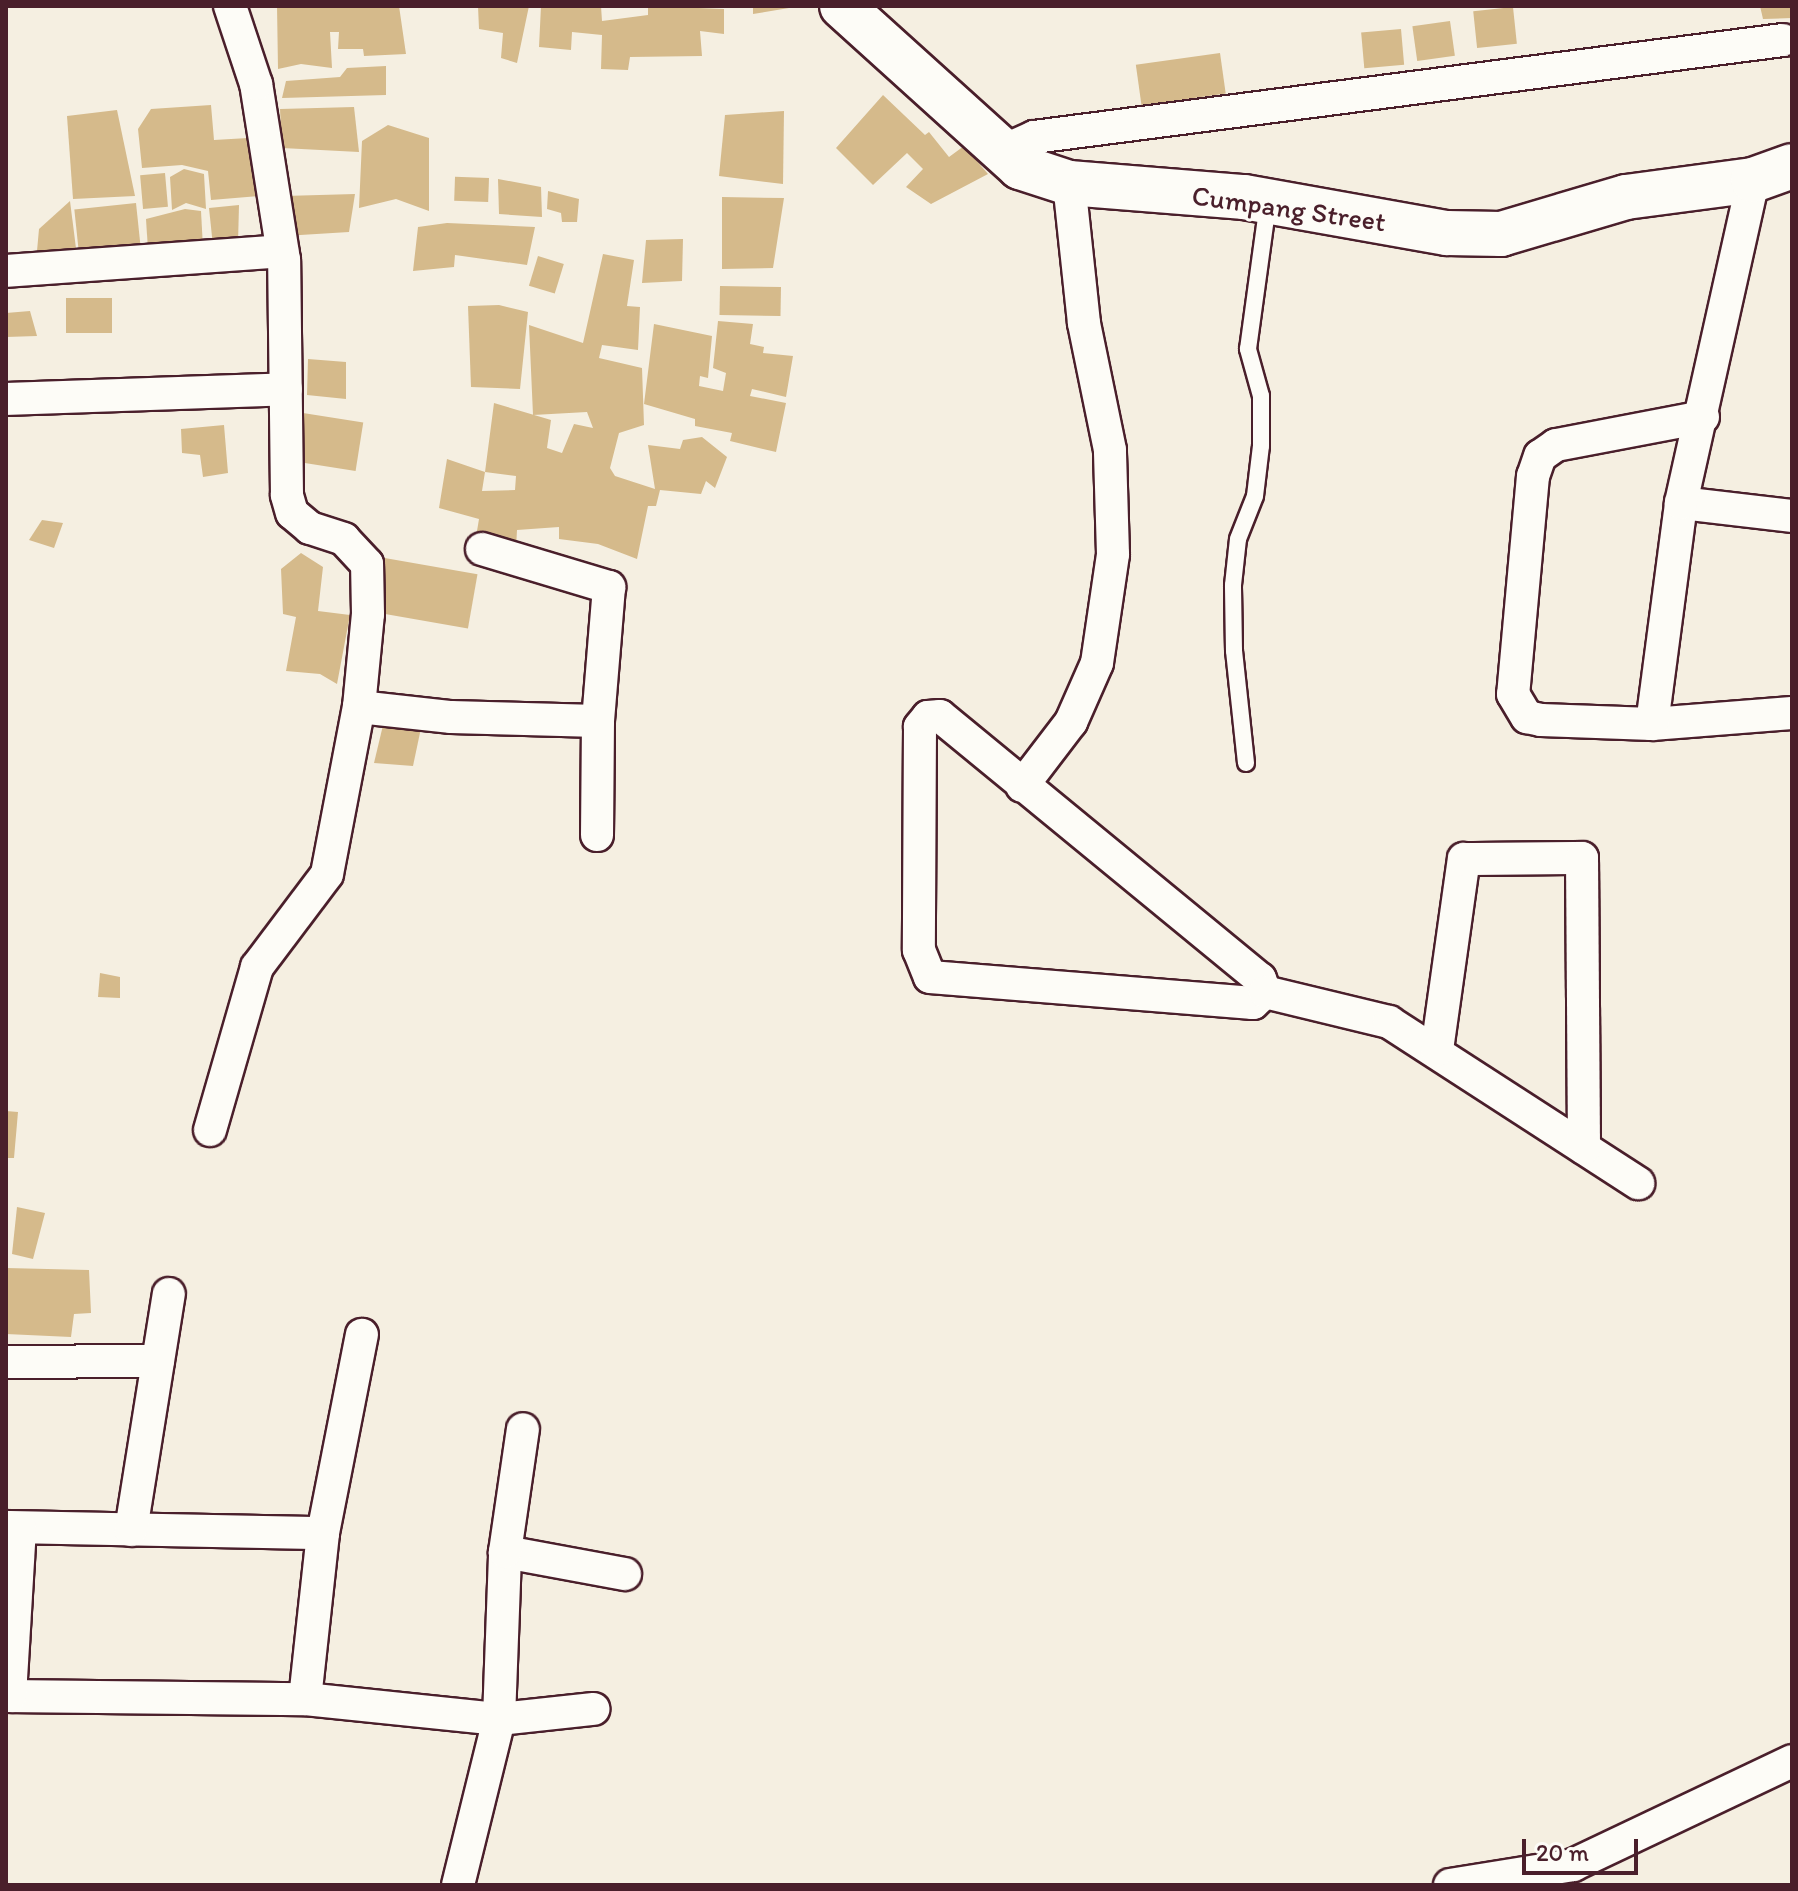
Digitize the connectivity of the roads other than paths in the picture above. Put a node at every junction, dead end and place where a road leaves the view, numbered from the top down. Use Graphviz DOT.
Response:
graph roads {
  1 [pos="230,6"];
  2 [pos="842,6"];
  3 [pos="1783,40"];
  4 [pos="1003,151"];
  5 [pos="1773,173"];
  6 [pos="1069,183"];
  7 [pos="1268,201"];
  8 [pos="282,251"];
  9 [pos="6,271"];
  10 [pos="286,389"];
  11 [pos="6,399"];
  12 [pos="1703,417"];
  13 [pos="1681,503"];
  14 [pos="1792,516"];
  15 [pos="482,549"];
  16 [pos="359,707"];
  17 [pos="1792,713"];
  18 [pos="598,721"];
  19 [pos="1652,724"];
  20 [pos="1246,763"];
  21 [pos="1022,786"];
  22 [pos="597,835"];
  23 [pos="1265,992"];
  24 [pos="1437,1050"];
  25 [pos="210,1130"];
  26 [pos="1584,1148"];
  27 [pos="1638,1183"];
  28 [pos="169,1294"];
  29 [pos="362,1335"];
  30 [pos="158,1361"];
  31 [pos="6,1362"];
  32 [pos="523,1429"];
  33 [pos="13,1528"];
  34 [pos="131,1530"];
  35 [pos="323,1533"];
  36 [pos="505,1552"];
  37 [pos="625,1574"];
  38 [pos="8,1696"];
  39 [pos="305,1699"];
  40 [pos="593,1709"];
  41 [pos="499,1719"];
  42 [pos="1792,1761"];
  43 [pos="458,1885"];
  44 [pos="1450,1885"];
  1 -- 8 [label="street"];
  2 -- 4 [label="street, Cumpang Street"];
  3 -- 4 [label="street"];
  4 -- 6 [label="street, Cumpang Street"];
  5 -- 7 [label="street, Cumpang Street"];
  5 -- 12 [label="street"];
  6 -- 7 [label="street, Cumpang Street"];
  6 -- 21 [label="street"];
  7 -- 20 [label="lane"];
  8 -- 9 [label="street"];
  8 -- 10 [label="street"];
  10 -- 11 [label="street"];
  10 -- 16 [label="street"];
  12 -- 13 [label="street"];
  12 -- 19 [label="street"];
  13 -- 14 [label="street"];
  13 -- 19 [label="street"];
  15 -- 18 [label="street"];
  16 -- 18 [label="street"];
  16 -- 25 [label="street"];
  17 -- 19 [label="street"];
  18 -- 22 [label="street"];
  21 -- 23 [label="street"];
  21 -- 23 [label="street"];
  23 -- 24 [label="street"];
  24 -- 26 [label="street"];
  24 -- 26 [label="street"];
  26 -- 27 [label="street"];
  28 -- 30 [label="street"];
  29 -- 35 [label="street"];
  30 -- 31 [label="street"];
  30 -- 34 [label="street"];
  32 -- 36 [label="street"];
  33 -- 34 [label="street"];
  33 -- 38 [label="street"];
  34 -- 35 [label="street"];
  35 -- 39 [label="street"];
  36 -- 37 [label="street"];
  36 -- 41 [label="street"];
  38 -- 39 [label="street"];
  39 -- 41 [label="street"];
  40 -- 41 [label="street"];
  41 -- 43 [label="street"];
  42 -- 44 [label="street"];
}
